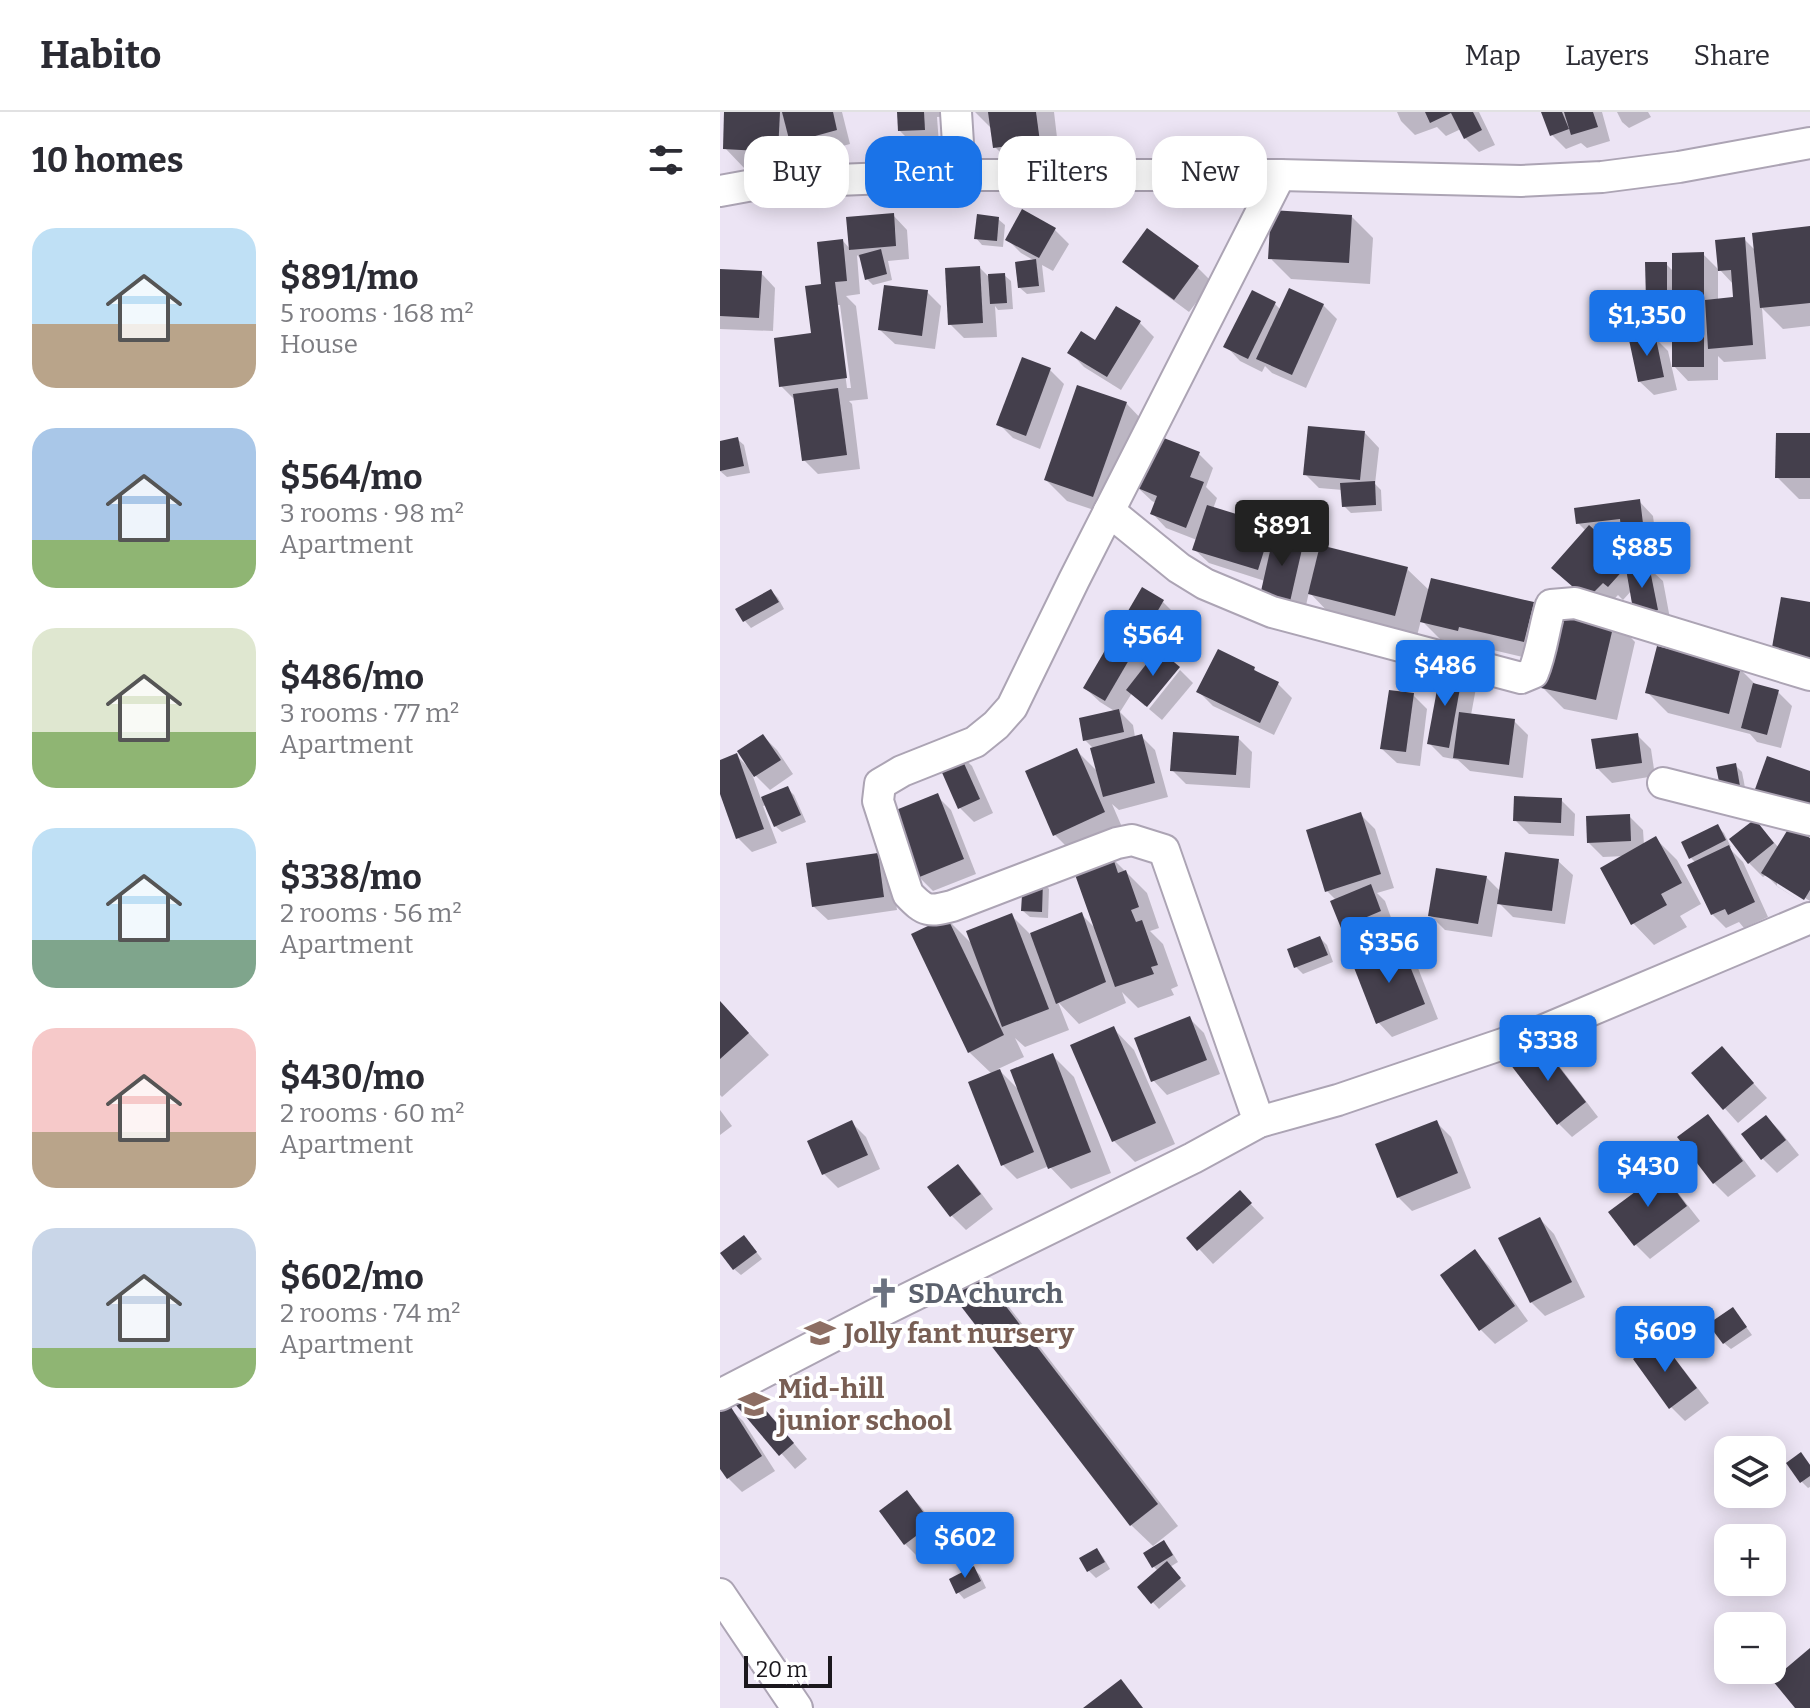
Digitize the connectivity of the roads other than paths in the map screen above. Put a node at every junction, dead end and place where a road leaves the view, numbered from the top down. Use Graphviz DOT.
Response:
graph roads {
  1 [pos="956,112"];
  2 [pos="958,136"];
  3 [pos="1810,143"];
  4 [pos="982,175"];
  5 [pos="1280,175"];
  6 [pos="865,179"];
  7 [pos="720,191"];
  8 [pos="1109,511"];
  9 [pos="1810,675"];
  10 [pos="1663,783"];
  11 [pos="1810,820"];
  12 [pos="1810,918"];
  13 [pos="1259,1122"];
  14 [pos="720,1395"];
  15 [pos="720,1594"];
  16 [pos="797,1708"];
  1 -- 2 [label="street"];
  3 -- 5 [label="street"];
  4 -- 5 [label="street"];
  5 -- 8 [label="street"];
  6 -- 7 [label="street"];
  8 -- 9 [label="street"];
  8 -- 13 [label="street"];
  10 -- 11 [label="street"];
  12 -- 13 [label="street"];
  13 -- 14 [label="street"];
  15 -- 16 [label="street"];
}
